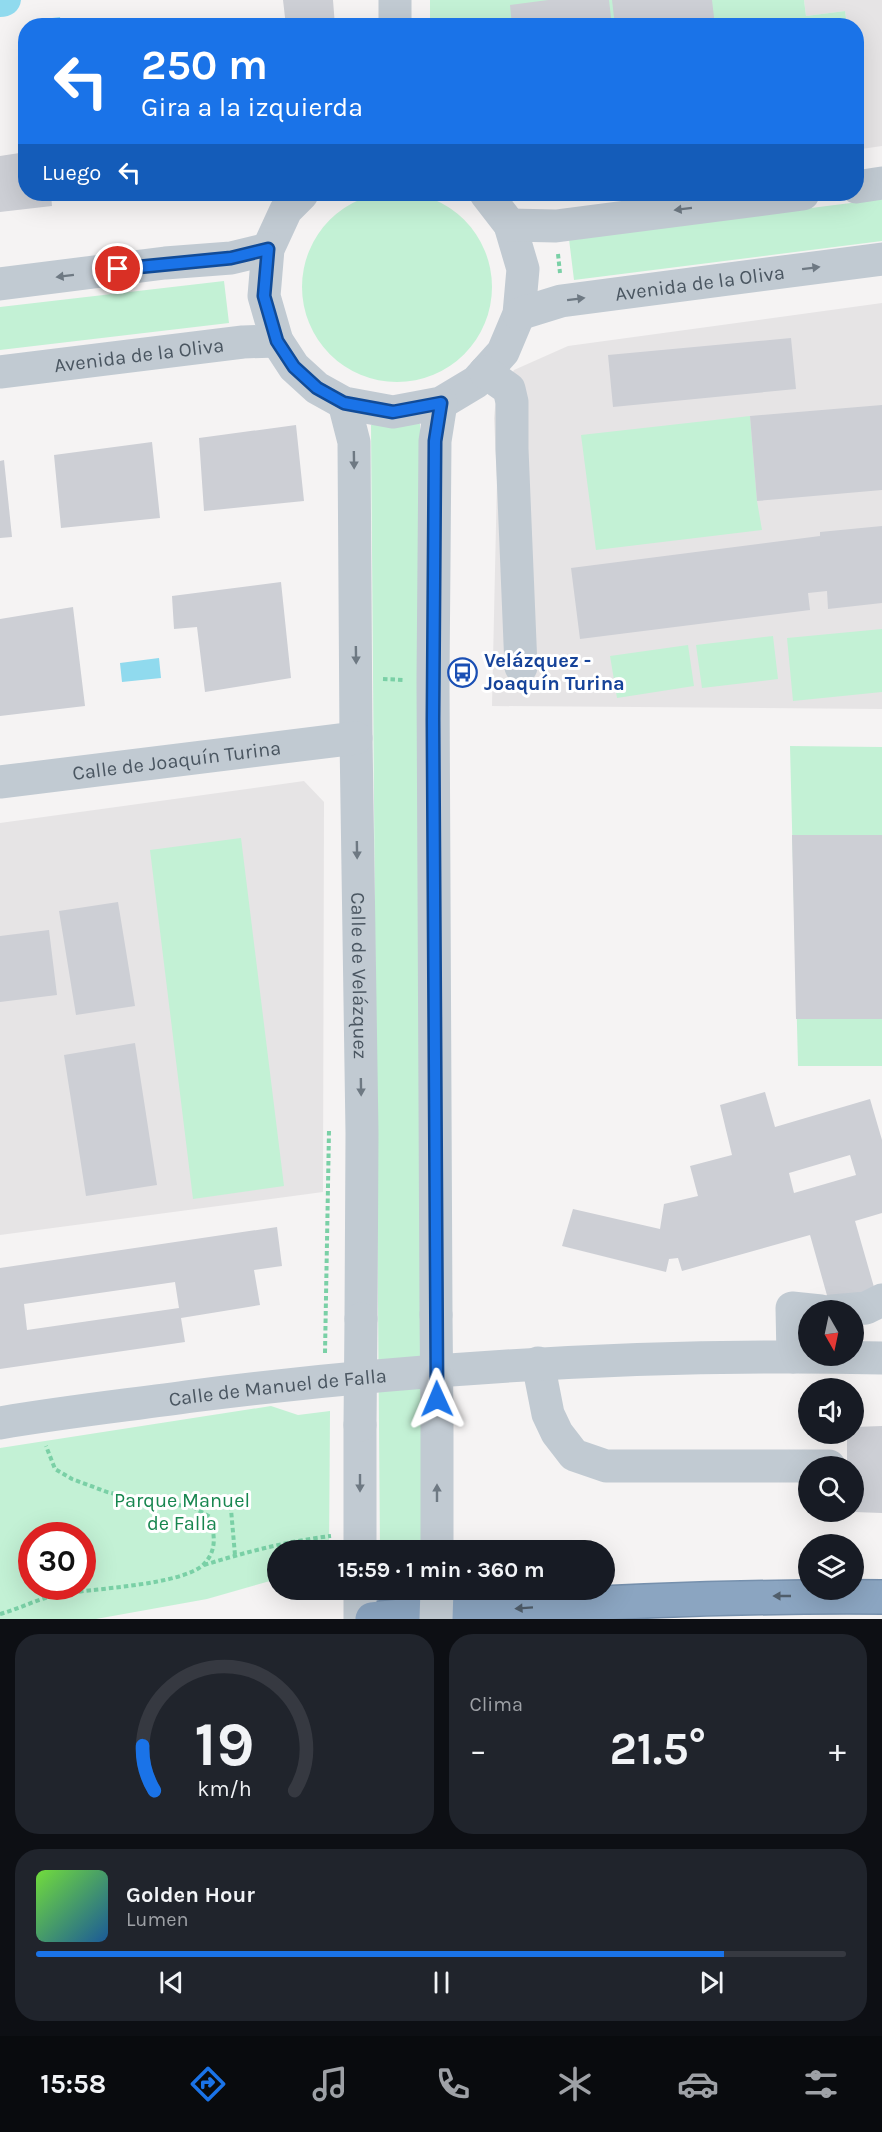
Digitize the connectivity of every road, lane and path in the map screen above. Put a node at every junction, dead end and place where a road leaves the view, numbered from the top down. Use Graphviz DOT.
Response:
graph roads {
  1 [pos="395,0"];
  2 [pos="395,18"];
  3 [pos="882,183"];
  4 [pos="864,186"];
  5 [pos="295,201"];
  6 [pos="491,201"];
  7 [pos="749,201"];
  8 [pos="510,225"];
  9 [pos="556,226"];
  10 [pos="268,249"];
  11 [pos="882,259"];
  12 [pos="0,284"];
  13 [pos="561,301"];
  14 [pos="519,314"];
  15 [pos="277,341"];
  16 [pos="0,372"];
  17 [pos="485,372"];
  18 [pos="344,403"];
  19 [pos="441,403"];
  20 [pos="521,667"];
  21 [pos="357,679"];
  22 [pos="433,680"];
  23 [pos="356,738"];
  24 [pos="0,782"];
  25 [pos="328,1130"];
  26 [pos="882,1300"];
  27 [pos="864,1308"];
  28 [pos="798,1309"];
  29 [pos="793,1357"];
  30 [pos="882,1358"];
  31 [pos="538,1363"];
  32 [pos="324,1380"];
  33 [pos="42,1416"];
  34 [pos="0,1423"];
  35 [pos="798,1466"];
  36 [pos="230,1498"];
  37 [pos="329,1537"];
  38 [pos="360,1540"];
  39 [pos="437,1540"];
  40 [pos="236,1555"];
  41 [pos="203,1565"];
  42 [pos="882,1597"];
  43 [pos="360,1600"];
  44 [pos="436,1600"];
  45 [pos="0,1614"];
  46 [pos="360,1619"];
  47 [pos="372,1619"];
  48 [pos="436,1619"];
  1 -- 2 [label="street"];
  3 -- 4 [label="street"];
  5 -- 10 [label="street"];
  6 -- 8 [label="street"];
  7 -- 9 [label="street, one-way"];
  8 -- 9 [label="street"];
  8 -- 14 [label="street"];
  9 -- 13 [label="path"];
  10 -- 12 [label="street, one-way"];
  10 -- 15 [label="street"];
  13 -- 11 [label="street, Avenida de la Oliva, one-way"];
  13 -- 14 [label="street, Avenida de la Oliva"];
  14 -- 17 [label="street"];
  15 -- 16 [label="street, Avenida de la Oliva"];
  15 -- 18 [label="street"];
  17 -- 19 [label="street"];
  17 -- 20 [label="street"];
  18 -- 19 [label="street"];
  18 -- 21 [label="street, Calle de Velázquez, one-way"];
  19 -- 22 [label="street"];
  21 -- 22 [label="path"];
  21 -- 23 [label="street, Calle de Velázquez"];
  39 -- 22 [label="street, one-way, bridge"];
  23 -- 24 [label="street, Calle de Joaquín Turina"];
  23 -- 38 [label="street, Calle de Velázquez, one-way, bridge"];
  25 -- 32 [label="path"];
  26 -- 27 [label="street"];
  28 -- 29 [label="street"];
  29 -- 30 [label="street, Calle de Manuel de Falla"];
  29 -- 31 [label="street, Calle de Manuel de Falla"];
  31 -- 32 [label="street, Calle de Manuel de Falla"];
  31 -- 35 [label="street"];
  32 -- 33 [label="street, Calle de Manuel de Falla"];
  33 -- 34 [label="street, Calle de Manuel de Falla"];
  33 -- 41 [label="path"];
  36 -- 40 [label="path"];
  37 -- 40 [label="path"];
  40 -- 41 [label="path"];
  41 -- 45 [label="path"];
  42 -- 47 [label="highway, one-way"];
  43 -- 46 [label="street"];
  44 -- 48 [label="street, bridge"];
}
